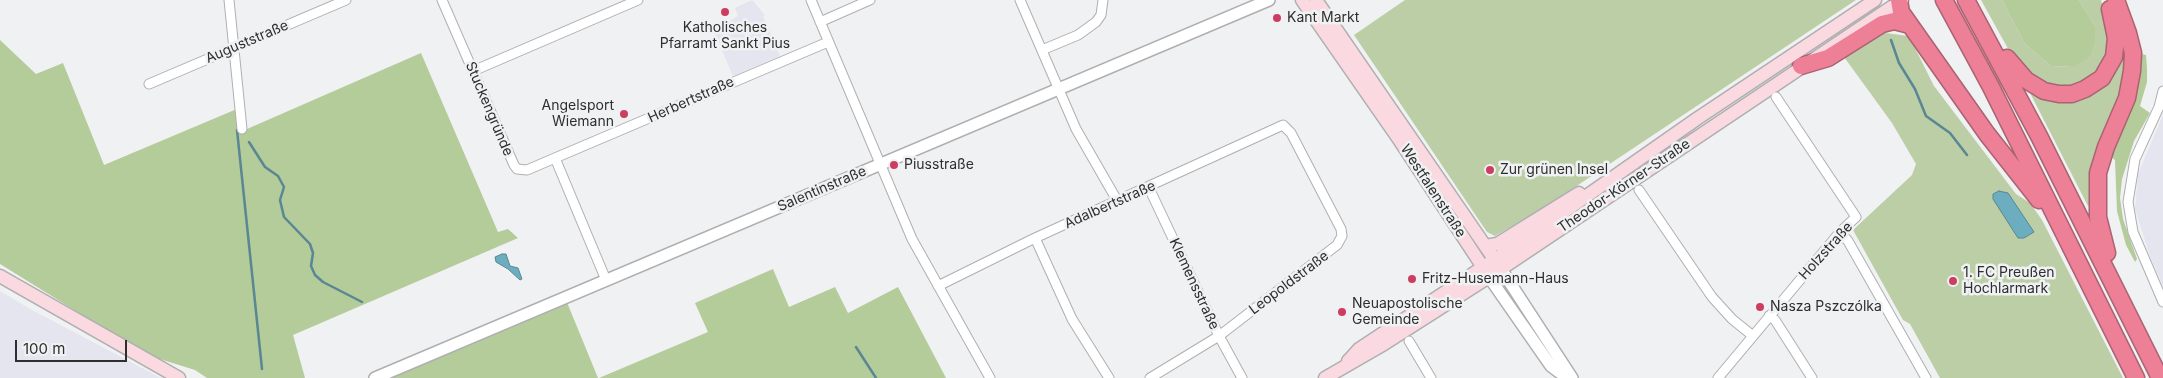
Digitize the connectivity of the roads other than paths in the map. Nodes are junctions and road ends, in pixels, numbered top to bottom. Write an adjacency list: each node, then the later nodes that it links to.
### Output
1 (228, 0): 21 (street)
2 (346, 0): 21 (street, Auguststraße)
3 (442, 0): 24 (street, Stuckengründe)
4 (638, 0): 24 (street)
5 (810, 0): 18 (street)
6 (870, 0): 18 (street)
7 (1020, 0): 22 (street)
8 (1103, 0): 22 (street)
9 (1269, 0): 26 (street, Salentinstraße)
10 (1302, 0): 41 (main road, Westfalenstraße)
11 (1316, 0): 39 (main road, Westfalenstraße)
12 (1875, 0): 33 (main road, Theodor-Körner-Straße)
13 (1944, 0): 43 (highway)
14 (2106, 0): 17 (highway)
15 (2116, 0): 46 (highway)
16 (1900, 1): 19 (highway); 23 (main road, Theodor-Körner-Straße)
17 (1970, 6): 46 (highway)
18 (820, 22): 20 (street)
19 (1910, 25): 23 (highway); 43 (highway)
20 (828, 42): 31 (street, Herbertstraße); 32 (street)
21 (233, 48): 25 (street, Auguststraße); 30 (street)
22 (1042, 50): 26 (street)
23 (1801, 66): 40 (main road, Theodor-Körner-Straße)
24 (473, 71): 31 (street, Stuckengründe)
25 (149, 84)
26 (1060, 89): 32 (street, Salentinstraße); 36 (street)
27 (2163, 91): 47 (street)
28 (1776, 97): 37 (street, Holzstraße)
29 (1284, 125): 34 (street, Adalbertstraße); 49 (street, Leopoldstraße)
30 (242, 129)
31 (555, 158): 44 (street)
32 (879, 165): 44 (street, Salentinstraße); 45 (street)
33 (1619, 173): 39 (main road, Theodor-Körner-Straße); 40 (main road, Theodor-Körner-Straße)
34 (1149, 188): 36 (street, Adalbertstraße); 49 (street, Klemensstraße)
35 (1639, 190): 50 (street)
36 (1118, 202): 38 (street, Adalbertstraße)
37 (1840, 232): 48 (street, Holzstraße); 64 (street)
38 (1035, 238): 45 (street, Adalbertstraße); 55 (street)
39 (1486, 246): 40 (main road, Westfalenstraße)
40 (1498, 265): 41 (main road, Theodor-Körner-Straße); 61 (street, Westfalenstraße)
41 (1486, 273): 58 (main road, Theodor-Körner-Straße); 60 (street, Westfalenstraße)
42 (0, 276): 52 (main road)
43 (2085, 278): 65 (highway)
44 (606, 280): 53 (street, Salentinstraße)
45 (938, 286): 54 (street)
46 (2122, 298): 66 (highway)
47 (2163, 302)
48 (1769, 316): 50 (street, Holzstraße); 63 (street)
49 (1218, 336): 56 (street, Leopoldstraße); 57 (street, Klemensstraße)
50 (1753, 336): 62 (street, Holzstraße)
51 (1409, 340): 59 (street)
52 (180, 378)
53 (375, 378)
54 (990, 378)
55 (1109, 378)
56 (1150, 378)
57 (1242, 378)
58 (1325, 378)
59 (1431, 378)
60 (1567, 378)
61 (1572, 378)
62 (1718, 378)
63 (1812, 378)
64 (1926, 378)
65 (2136, 378)
66 (2160, 378)

